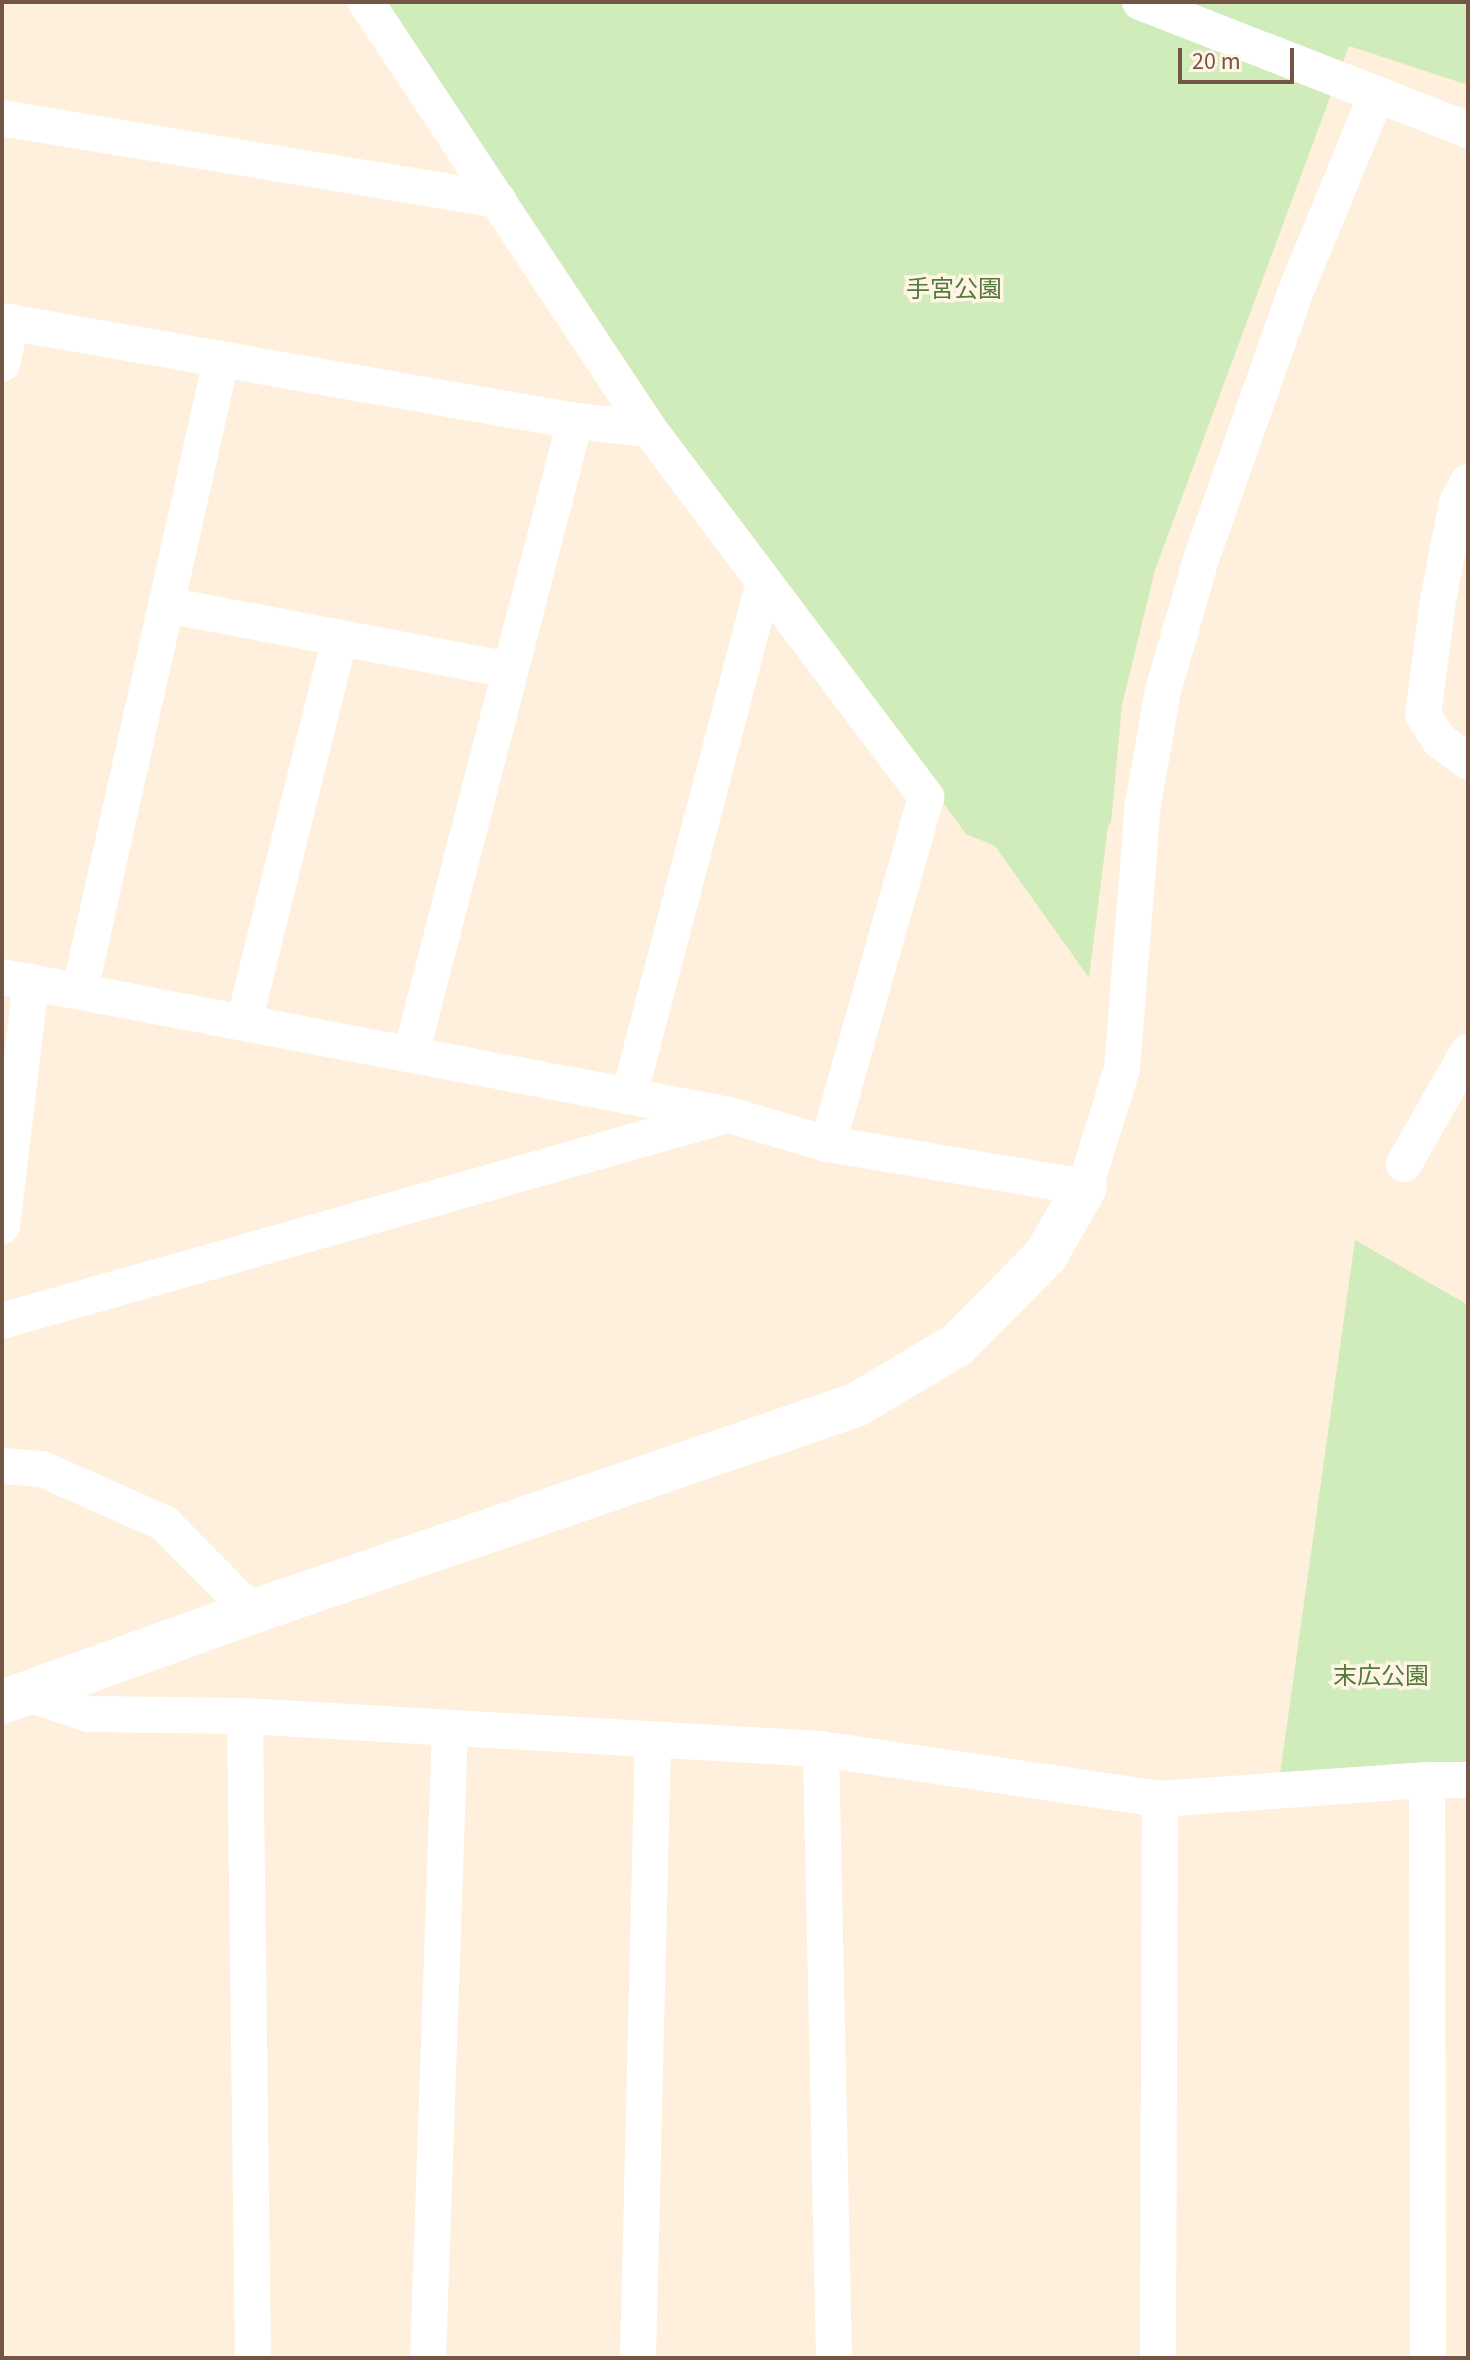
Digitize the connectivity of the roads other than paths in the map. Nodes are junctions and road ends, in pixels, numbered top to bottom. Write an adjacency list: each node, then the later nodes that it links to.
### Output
1 (366, 2): 6 (street)
2 (1140, 2): 3 (street)
3 (1377, 94): 5 (street); 27 (street)
4 (2, 118): 6 (street)
5 (1468, 130)
6 (498, 200): 11 (street)
7 (7, 321): 8 (street); 9 (street)
8 (221, 360): 10 (street); 14 (street)
9 (2, 364)
10 (575, 421): 11 (street); 16 (street)
11 (649, 429): 13 (street)
12 (1468, 482): 17 (street)
13 (763, 586): 23 (street); 25 (street)
14 (166, 605): 15 (street); 19 (street)
15 (340, 638): 16 (street); 20 (street)
16 (510, 670): 22 (street)
17 (1468, 761)
18 (17, 979): 19 (street); 28 (street)
19 (80, 990): 20 (street)
20 (244, 1022): 22 (street)
21 (1468, 1052): 26 (street)
22 (411, 1054): 23 (street)
23 (629, 1096): 24 (street)
24 (729, 1115): 25 (street); 29 (street)
25 (828, 1144): 27 (street)
26 (1404, 1164)
27 (1085, 1187): 31 (street)
28 (2, 1226)
29 (2, 1321)
30 (2, 1466): 31 (street)
31 (252, 1612): 32 (street)
32 (15, 1698): 33 (street)
33 (245, 1716): 34 (street); 40 (street)
34 (450, 1728): 35 (street); 41 (street)
35 (653, 1740): 36 (street); 42 (street)
36 (821, 1749): 39 (street); 43 (street)
37 (1427, 1780): 38 (street); 39 (street); 45 (street)
38 (1468, 1780)
39 (1160, 1799): 44 (street)
40 (253, 2358)
41 (428, 2358)
42 (638, 2358)
43 (834, 2358)
44 (1158, 2358)
45 (1428, 2358)

